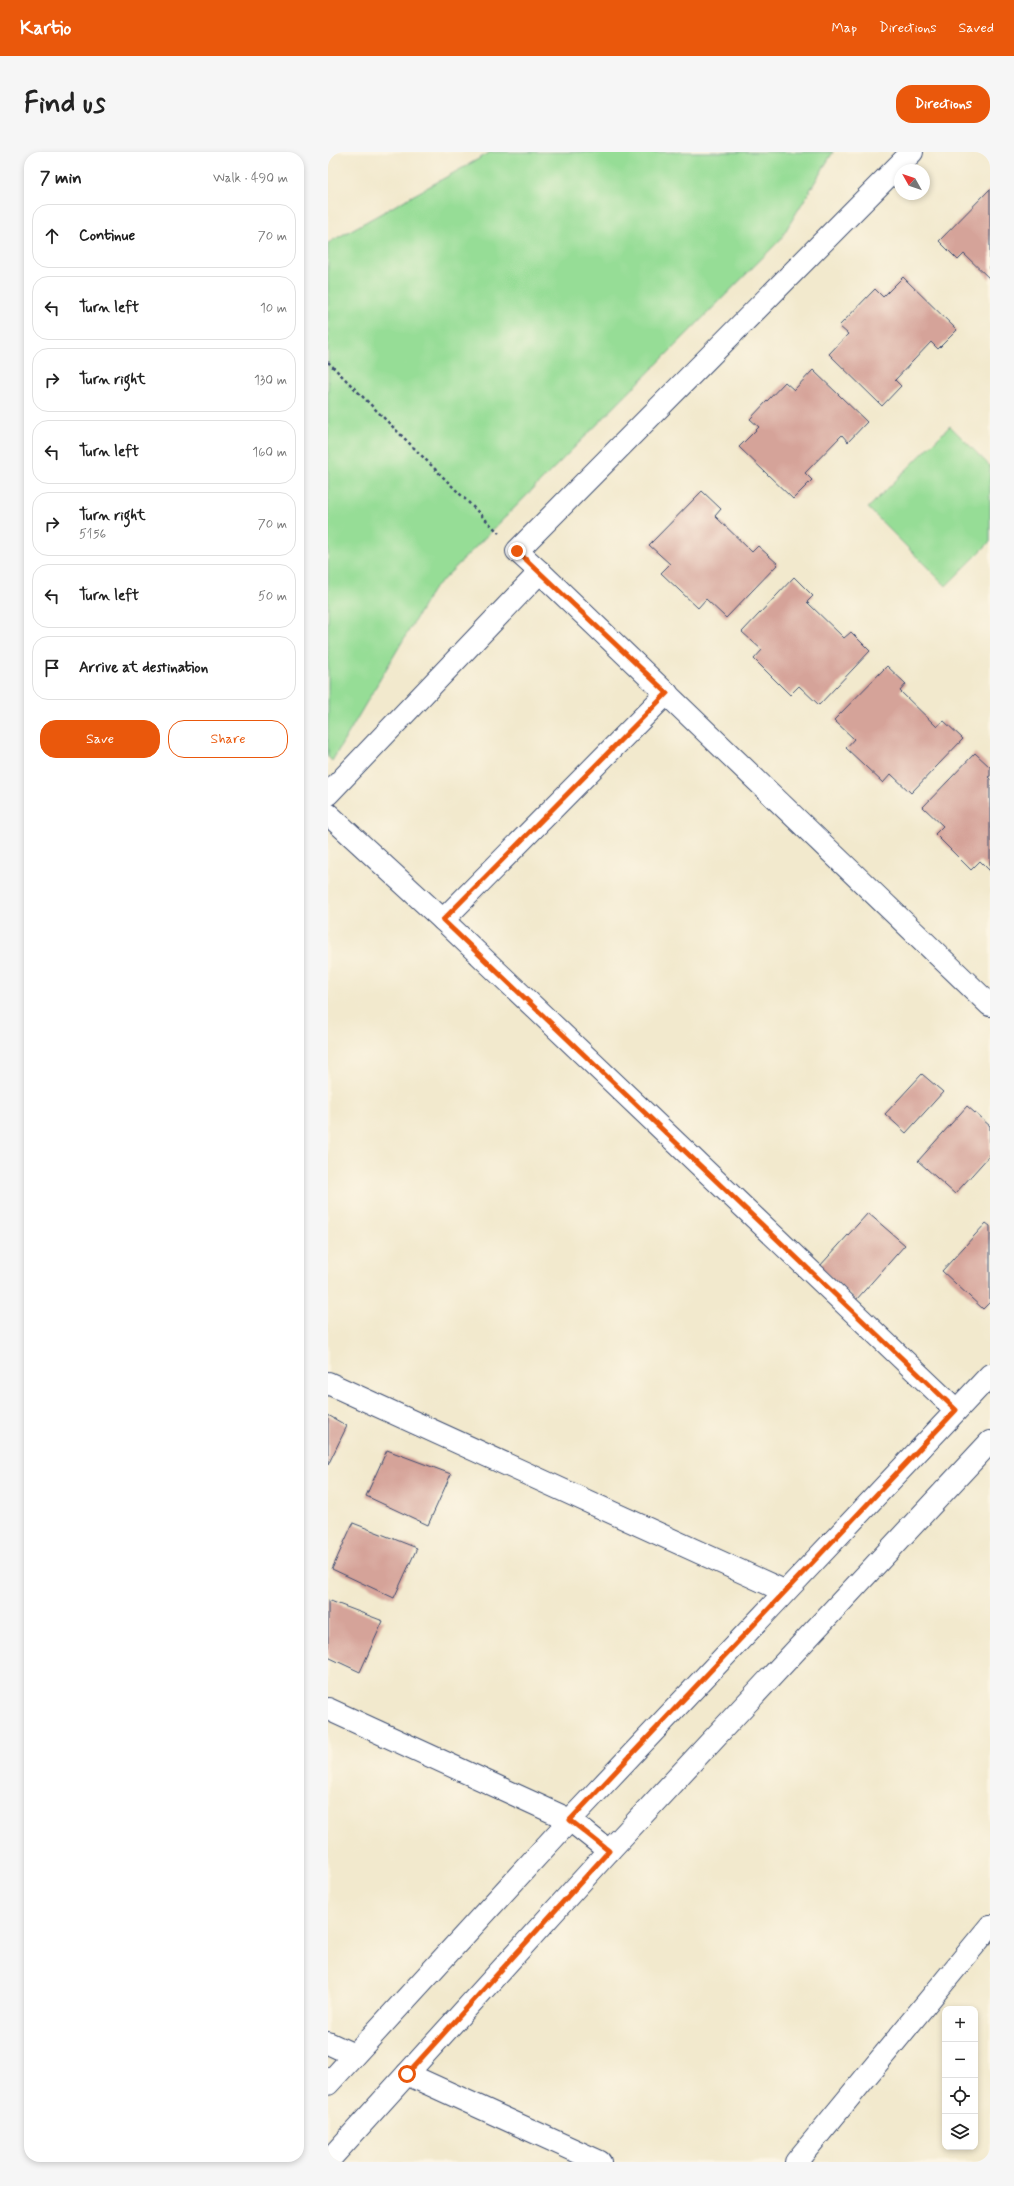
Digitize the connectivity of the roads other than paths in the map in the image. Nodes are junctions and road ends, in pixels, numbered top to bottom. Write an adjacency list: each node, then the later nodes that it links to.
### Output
1 (912, 152): 2 (street)
2 (540, 572): 3 (street); 4 (street)
3 (667, 693): 6 (street); 7 (street)
4 (328, 794)
5 (328, 814): 6 (street)
6 (443, 920): 10 (street)
7 (990, 1005)
8 (990, 1374): 10 (street)
9 (328, 1383): 12 (street)
10 (956, 1410): 12 (street)
11 (990, 1442): 15 (street)
12 (784, 1591): 14 (street)
13 (328, 1710): 14 (street)
14 (570, 1820): 15 (street); 18 (street)
15 (609, 1851): 19 (street)
16 (990, 1926): 23 (street)
17 (328, 2043): 18 (street)
18 (354, 2055): 20 (street)
19 (407, 2074): 21 (street); 22 (street)
20 (328, 2084)
21 (328, 2161)
22 (600, 2162)
23 (796, 2162)

